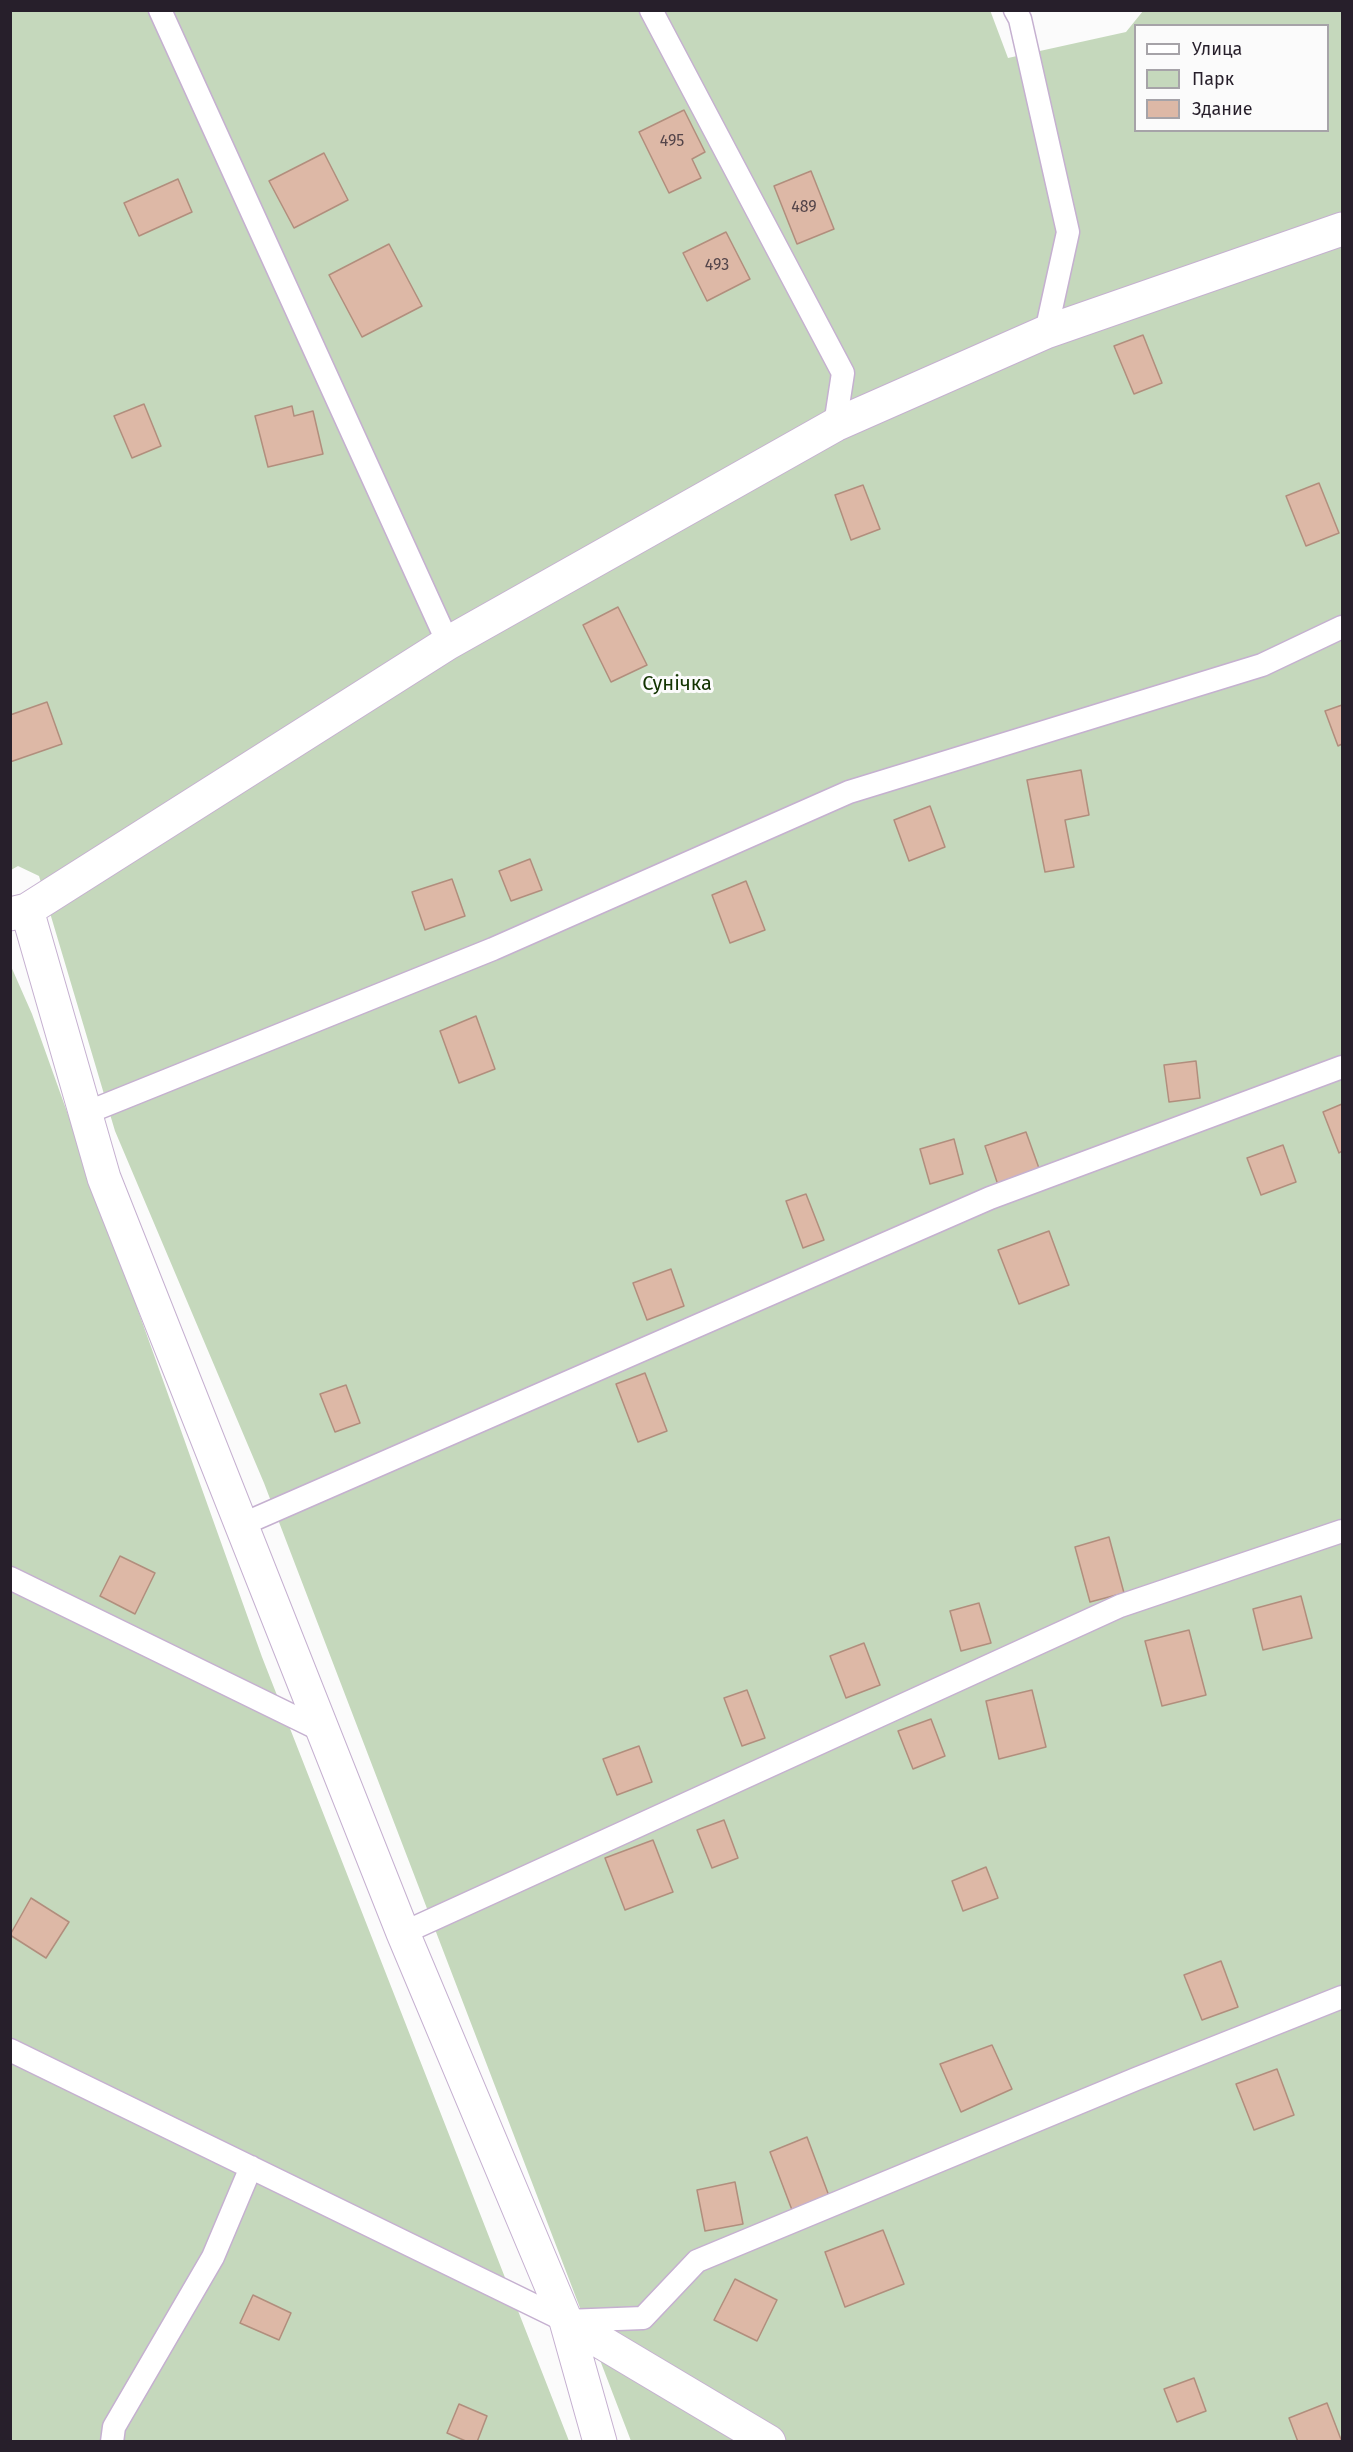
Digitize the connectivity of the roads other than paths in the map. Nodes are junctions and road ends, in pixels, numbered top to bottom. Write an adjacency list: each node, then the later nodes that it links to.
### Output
1 (160, 10): 8 (lane)
2 (651, 10): 6 (lane)
3 (1015, 10): 5 (lane)
4 (1342, 229): 5 (street)
5 (1046, 332): 6 (street)
6 (835, 424): 8 (street)
7 (1342, 627): 11 (lane)
8 (448, 643): 9 (street)
9 (16, 906): 11 (street)
10 (1342, 1067): 12 (lane)
11 (86, 1113): 12 (street)
12 (241, 1526): 15 (street)
13 (1342, 1531): 16 (lane)
14 (10, 1578): 15 (lane)
15 (321, 1730): 16 (street)
16 (403, 1933): 20 (street)
17 (1342, 1997): 20 (lane)
18 (10, 2050): 19 (lane)
19 (251, 2167): 20 (lane); 21 (lane)
20 (566, 2321): 22 (street); 23 (street)
21 (112, 2442)
22 (600, 2442)
23 (769, 2442)

